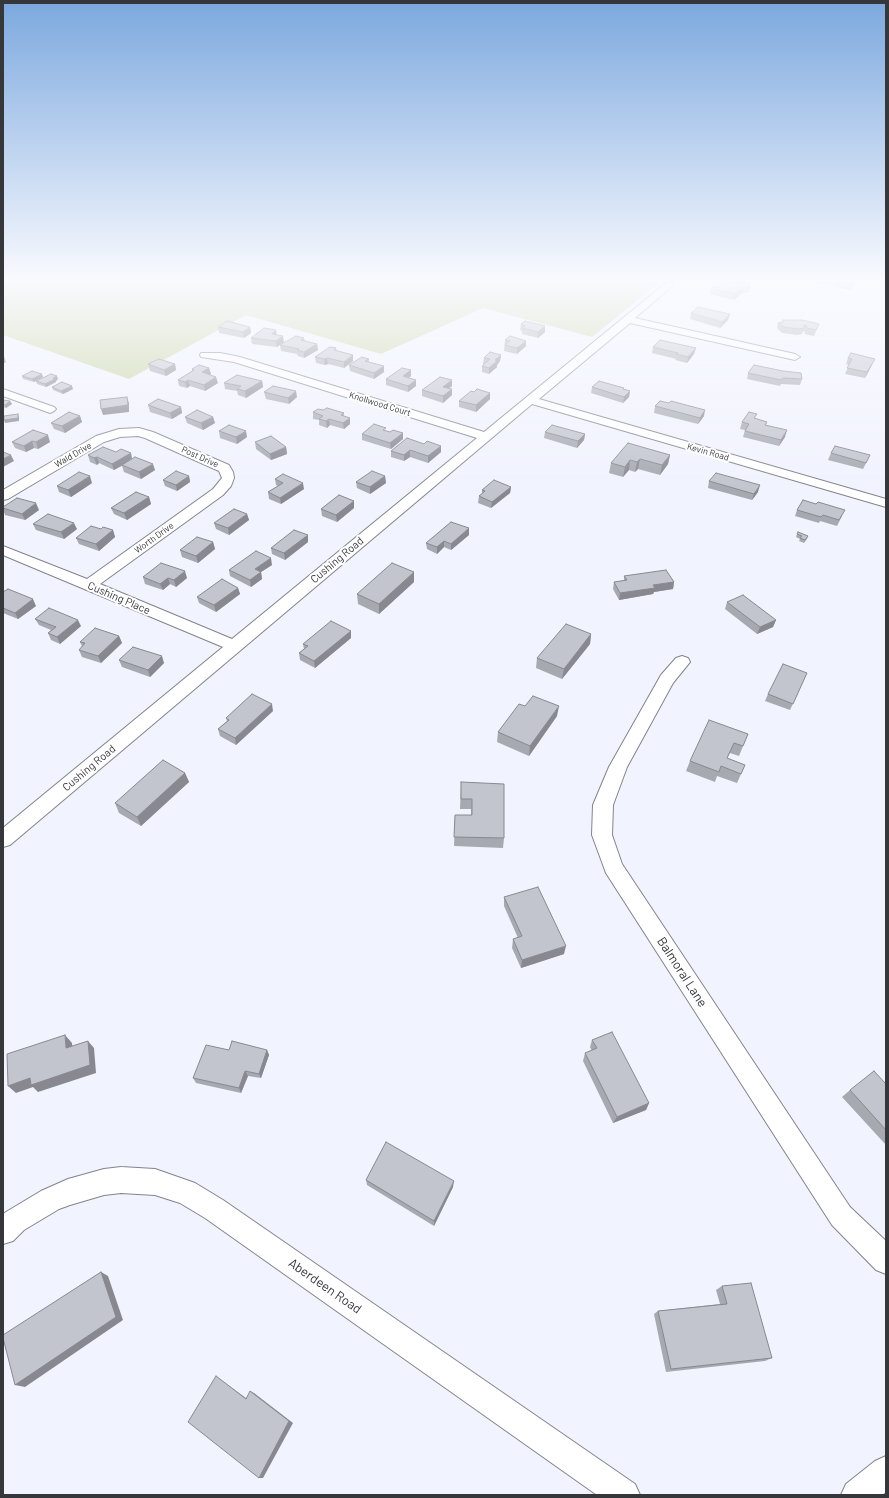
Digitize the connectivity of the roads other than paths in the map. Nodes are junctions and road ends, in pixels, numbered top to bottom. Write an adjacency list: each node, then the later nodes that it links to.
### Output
1 (588, 352): 6 (street, Cushing Road)
2 (772, 352): 4 (street)
3 (205, 355): 9 (street, Knollwood Court)
4 (795, 357)
5 (3, 392): 7 (street)
6 (530, 400): 9 (street, Cushing Road); 12 (street, Kevin Road)
7 (50, 409)
8 (149, 435): 10 (street, Post Drive); 11 (street, Wald Drive)
9 (486, 437): 15 (street, Cushing Road)
10 (218, 492): 14 (street, Worth Drive)
11 (3, 496)
12 (886, 503)
13 (3, 550): 14 (street, Cushing Place)
14 (89, 585): 15 (street, Cushing Place)
15 (235, 646): 17 (street, Cushing Road)
16 (682, 662): 19 (street, Balmoral Lane)
17 (3, 839)
18 (3, 1231): 21 (street, Aberdeen Road)
19 (886, 1260)
20 (886, 1472): 22 (street)
21 (624, 1495)
22 (857, 1495)

